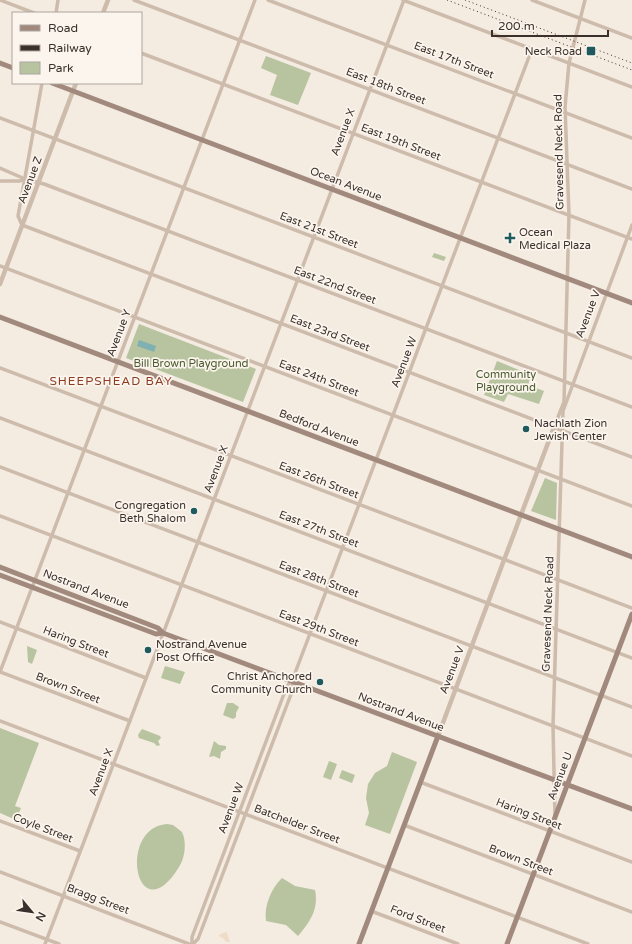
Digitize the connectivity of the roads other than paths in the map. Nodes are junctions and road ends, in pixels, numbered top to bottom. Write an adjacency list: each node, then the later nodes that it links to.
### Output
1 (0, 0): 10 (street)
2 (58, 0): 11 (street)
3 (108, 0): 12 (street)
4 (134, 0): 15 (street, East 18th Street)
5 (255, 0): 15 (street, Avenue Y)
6 (268, 0): 16 (street, East 17th Street)
7 (403, 0): 16 (street, Avenue X); 17 (street)
8 (532, 0): 13 (street)
9 (585, 0): 13 (street, Gravesend Neck Road)
10 (31, 12)
11 (56, 12)
12 (103, 12)
13 (581, 18): 14 (street); 20 (street, Gravesend Neck Road)
14 (632, 38)
15 (240, 40): 25 (street, Avenue Y); 27 (street, East 18th Street)
16 (386, 45): 27 (street, Avenue X); 29 (street, East 17th Street)
17 (532, 49): 20 (street); 29 (street, Avenue W)
18 (142, 53): 25 (street, East 19th Street)
19 (0, 63): 21 (main road)
20 (569, 63): 26 (street); 30 (street, Gravesend Neck Road)
21 (12, 68)
22 (42, 84): 32 (street)
23 (55, 84): 28 (main road, Ocean Avenue)
24 (76, 84): 28 (street, Avenue Z)
25 (223, 84): 33 (street, East 19th Street); 37 (street, Avenue Y)
26 (632, 87)
27 (370, 89): 33 (street, Avenue X); 34 (street, East 18th Street)
28 (73, 91): 36 (street, Avenue Z); 37 (main road, Ocean Avenue)
29 (515, 94): 30 (street, East 17th Street); 34 (street, Avenue W)
30 (565, 113): 35 (street, East 17th Street); 38 (street, Gravesend Neck Road)
31 (0, 118): 32 (street, East 21st Street)
32 (34, 131): 36 (street, East 21st Street); 40 (street)
33 (353, 134): 43 (street, East 19th Street); 45 (street, Avenue X)
34 (498, 138): 38 (street, East 18th Street); 43 (street, Avenue W)
35 (632, 138)
36 (55, 139): 42 (street, Avenue Z); 44 (street, East 21st Street)
37 (202, 140): 44 (street, Avenue Y); 45 (main road, Ocean Avenue)
38 (566, 164): 46 (street, East 18th Street); 47 (street, Gravesend Neck Road)
39 (0, 168): 40 (street)
40 (25, 179): 41 (street); 42 (street, East 22nd Street); 48 (street)
41 (0, 181)
42 (38, 182): 48 (street, Avenue Z); 50 (street, East 22nd Street)
43 (482, 182): 47 (street, East 19th Street); 52 (street, Avenue W)
44 (184, 188): 50 (street, Avenue Y); 51 (street, East 21st Street)
45 (331, 189): 51 (street, Avenue X); 52 (main road, Ocean Avenue)
46 (632, 189)
47 (569, 215): 53 (street, East 19th Street); 58 (street, Gravesend Neck Road)
48 (22, 225): 56 (street, Avenue Z); 57 (street, East 23rd Street)
49 (632, 225): 53 (street, Avenue V)
50 (168, 231): 57 (street, Avenue Y); 59 (street, East 22nd Street)
51 (313, 237): 59 (street, Avenue X); 61 (street, East 21st Street)
52 (461, 238): 58 (main road, Ocean Avenue); 61 (street, Avenue W)
53 (627, 238): 54 (street, East 19th Street); 62 (street, Avenue V)
54 (632, 240)
55 (0, 266): 56 (street, East 24th Street)
56 (6, 268): 60 (street, Avenue Z); 65 (street, East 24th Street)
57 (151, 274): 65 (street, Avenue Y); 66 (street, East 23rd Street)
58 (566, 278): 62 (main road, Ocean Avenue); 68 (street, Gravesend Neck Road)
59 (297, 280): 66 (street, Avenue X); 67 (street, East 22nd Street)
60 (0, 284)
61 (442, 286): 67 (street, Avenue W); 68 (street, East 21st Street)
62 (606, 294): 63 (main road, Ocean Avenue); 69 (street, Avenue V)
63 (632, 303)
64 (0, 317): 71 (main road, Bedford Avenue)
65 (135, 317): 71 (street, Avenue Y); 72 (street, East 24th Street)
66 (281, 323): 72 (street, Avenue X); 74 (street, East 23rd Street)
67 (426, 329): 74 (street, Avenue W); 75 (street, East 22nd Street)
68 (565, 333): 69 (street, East 21st Street); 75 (street, Gravesend Neck Road)
69 (588, 341): 70 (street, East 21st Street); 76 (street, Avenue V)
70 (632, 358)
71 (118, 362): 78 (street, Avenue Y); 80 (main road, Bedford Avenue)
72 (264, 366): 80 (street, Avenue X); 82 (street, East 24th Street)
73 (0, 368): 78 (street, East 26th Street)
74 (409, 372): 82 (street, Avenue W); 84 (street, East 23rd Street)
75 (564, 381): 76 (street, East 22nd Street); 77 (street, Gravesend Neck Road)
76 (572, 385): 79 (street, East 22nd Street); 81 (street, Avenue V)
77 (564, 402): 84 (street, Avenue V)
78 (101, 407): 86 (street, Avenue Y); 87 (street, East 26th Street)
79 (632, 407)
80 (247, 411): 87 (street, Avenue X); 89 (main road, Bedford Avenue)
81 (564, 411): 85 (street, Gravesend Neck Road)
82 (393, 415): 89 (street, Avenue W); 91 (street, East 24th Street)
83 (0, 418): 86 (street, East 27th Street)
84 (554, 427): 85 (street, East 23rd Street); 91 (street, Avenue V)
85 (562, 431): 88 (street, East 23rd Street); 92 (street, Gravesend Neck Road)
86 (84, 450): 93 (street, Avenue Y); 94 (street, East 27th Street)
87 (231, 455): 94 (street, Avenue X); 95 (street, East 26th Street)
88 (632, 457)
89 (376, 460): 95 (street, Avenue W); 97 (main road, Bedford Avenue)
90 (0, 467): 93 (street, East 28th Street)
91 (538, 470): 92 (street, East 24th Street); 97 (street, Avenue V)
92 (561, 480): 96 (street, East 24th Street); 99 (street, Gravesend Neck Road)
93 (68, 492): 100 (street, Avenue Y); 101 (street, East 28th Street)
94 (214, 499): 101 (street, Avenue X); 102 (street, East 27th Street)
95 (359, 505): 102 (street, Avenue W); 104 (street, East 26th Street)
96 (632, 506)
97 (522, 515): 99 (main road, Bedford Avenue); 104 (street, Avenue V)
98 (0, 516): 100 (street, East 29th Street)
99 (560, 530): 103 (main road, Bedford Avenue); 108 (street, Gravesend Neck Road)
100 (52, 536): 107 (street, Avenue Y); 109 (street, East 29th Street)
101 (198, 542): 109 (street, Avenue X); 111 (street, East 28th Street)
102 (343, 548): 111 (street, Avenue W); 112 (street, East 27th Street)
103 (632, 557)
104 (505, 560): 108 (street, East 26th Street); 112 (street, Avenue V)
105 (0, 567): 107 (main road, Nostrand Avenue)
106 (0, 575): 110 (main road, Nostrand Avenue)
107 (35, 580): 110 (street, Avenue Y); 118 (main road, Nostrand Avenue)
108 (558, 580): 113 (street, East 26th Street); 117 (street, Gravesend Neck Road)
109 (181, 585): 118 (street, Avenue X); 119 (street, East 29th Street)
110 (32, 587): 116 (street, Avenue Y); 118 (main road, Nostrand Avenue)
111 (326, 591): 119 (street, Avenue W); 120 (street, East 28th Street)
112 (488, 603): 117 (street, East 27th Street); 120 (street, Avenue V)
113 (632, 608)
114 (632, 614): 121 (main road, Avenue U)
115 (0, 622): 116 (street, Haring Street)
116 (17, 629): 123 (street, Avenue Y); 125 (street, Haring Street)
117 (556, 629): 121 (street, East 27th Street); 124 (street, Gravesend Neck Road)
118 (163, 633): 125 (street, Avenue X); 126 (main road, Nostrand Avenue)
119 (310, 634): 126 (street, Avenue W); 127 (street, East 29th Street)
120 (472, 646): 124 (street, East 28th Street); 127 (street, Avenue V)
121 (617, 652): 122 (street, East 27th Street); 128 (main road, Avenue U)
122 (632, 658)
123 (0, 672): 131 (street, Brown Street)
124 (554, 677): 128 (street, East 28th Street); 132 (street, Gravesend Neck Road)
125 (146, 678): 131 (street, Avenue X)
126 (292, 681): 133 (main road, Nostrand Avenue); 141 (street, Avenue W); 142 (street, Avenue W)
127 (456, 689): 132 (street, East 29th Street); 133 (street, Avenue V)
128 (601, 695): 129 (street, East 28th Street); 134 (main road, Avenue U)
129 (632, 707)
130 (0, 721): 136 (street, Batchelder Street)
131 (130, 721): 136 (street, Avenue X)
132 (553, 726): 134 (street, East 29th Street); 137 (street, Gravesend Neck Road)
133 (438, 736): 137 (main road, Nostrand Avenue); 138 (main road, Avenue V)
134 (585, 738): 135 (street, East 29th Street); 139 (main road, Avenue U)
135 (632, 756)
136 (113, 764): 141 (street, Batchelder Street); 147 (street, Avenue X)
137 (553, 780): 139 (main road, Nostrand Avenue); 143 (street, Gravesend Neck Road)
138 (420, 782): 145 (main road, Avenue V); 146 (street, Haring Street)
139 (568, 785): 140 (main road, Nostrand Avenue); 143 (main road, Avenue U)
140 (632, 809)
141 (240, 812): 142 (street, Batchelder Street); 160 (street, Avenue W)
142 (245, 814): 149 (street, Batchelder Street); 160 (street, Avenue W)
143 (555, 818): 146 (main road, Avenue U)
144 (0, 821): 147 (street, Coyle Street)
145 (404, 825): 149 (main road, Avenue V); 151 (street, Brown Street)
146 (550, 831): 148 (street, Haring Street); 151 (main road, Avenue U)
147 (80, 851): 152 (street, Avenue X)
148 (632, 862)
149 (388, 868): 153 (main road, Avenue V); 155 (street, Batchelder Street)
150 (0, 872): 152 (street, Bragg Street)
151 (534, 874): 154 (street, Brown Street); 155 (main road, Avenue U)
152 (63, 896): 157 (street, Avenue X); 160 (street, Bragg Street)
153 (371, 911): 161 (main road, Avenue V); 162 (street, Ford Street)
154 (632, 912)
155 (517, 917): 163 (main road, Avenue U); 164 (street, Batchelder Street)
156 (0, 922): 157 (street)
157 (46, 939): 158 (street, Avenue X); 159 (street)
158 (45, 944)
159 (58, 944)
160 (191, 944)
161 (359, 944)
162 (458, 944)
163 (507, 944)
164 (588, 944)

